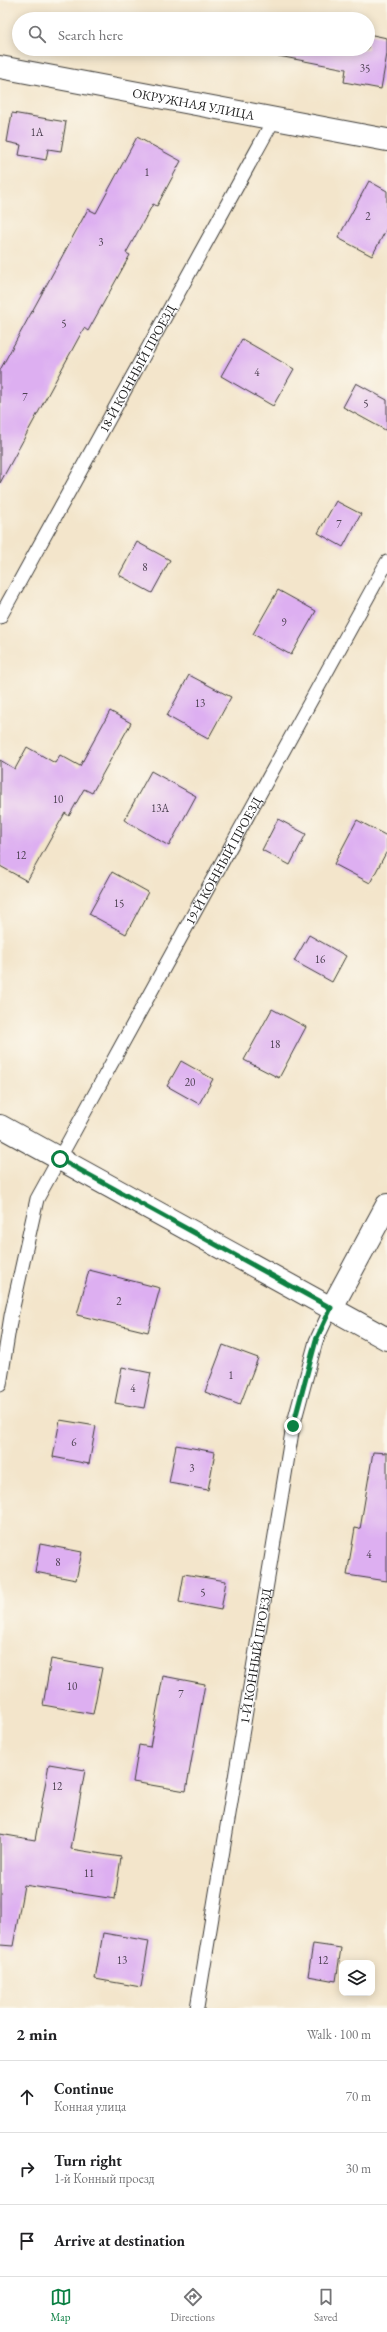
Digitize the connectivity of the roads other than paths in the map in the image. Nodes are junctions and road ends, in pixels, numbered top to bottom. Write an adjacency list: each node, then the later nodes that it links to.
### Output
1 (0, 67): 2 (street, ОКРУЖНАЯ УЛИЦА)
2 (274, 119): 3 (street, ОКРУЖНАЯ УЛИЦА); 5 (lane, 18-Й КОННЫЙ ПРОЕЗД)
3 (387, 140)
4 (387, 562): 7 (lane, 19-Й КОННЫЙ ПРОЕЗД)
5 (0, 617)
6 (0, 1126): 7 (street)
7 (60, 1159): 9 (street); 11 (lane, 19-Й КОННЫЙ ПРОЕЗД)
8 (387, 1205): 9 (street)
9 (331, 1308): 10 (street); 12 (lane, 1-Й КОННЫЙ ПРОЕЗД)
10 (387, 1340)
11 (0, 1385)
12 (197, 2008)

